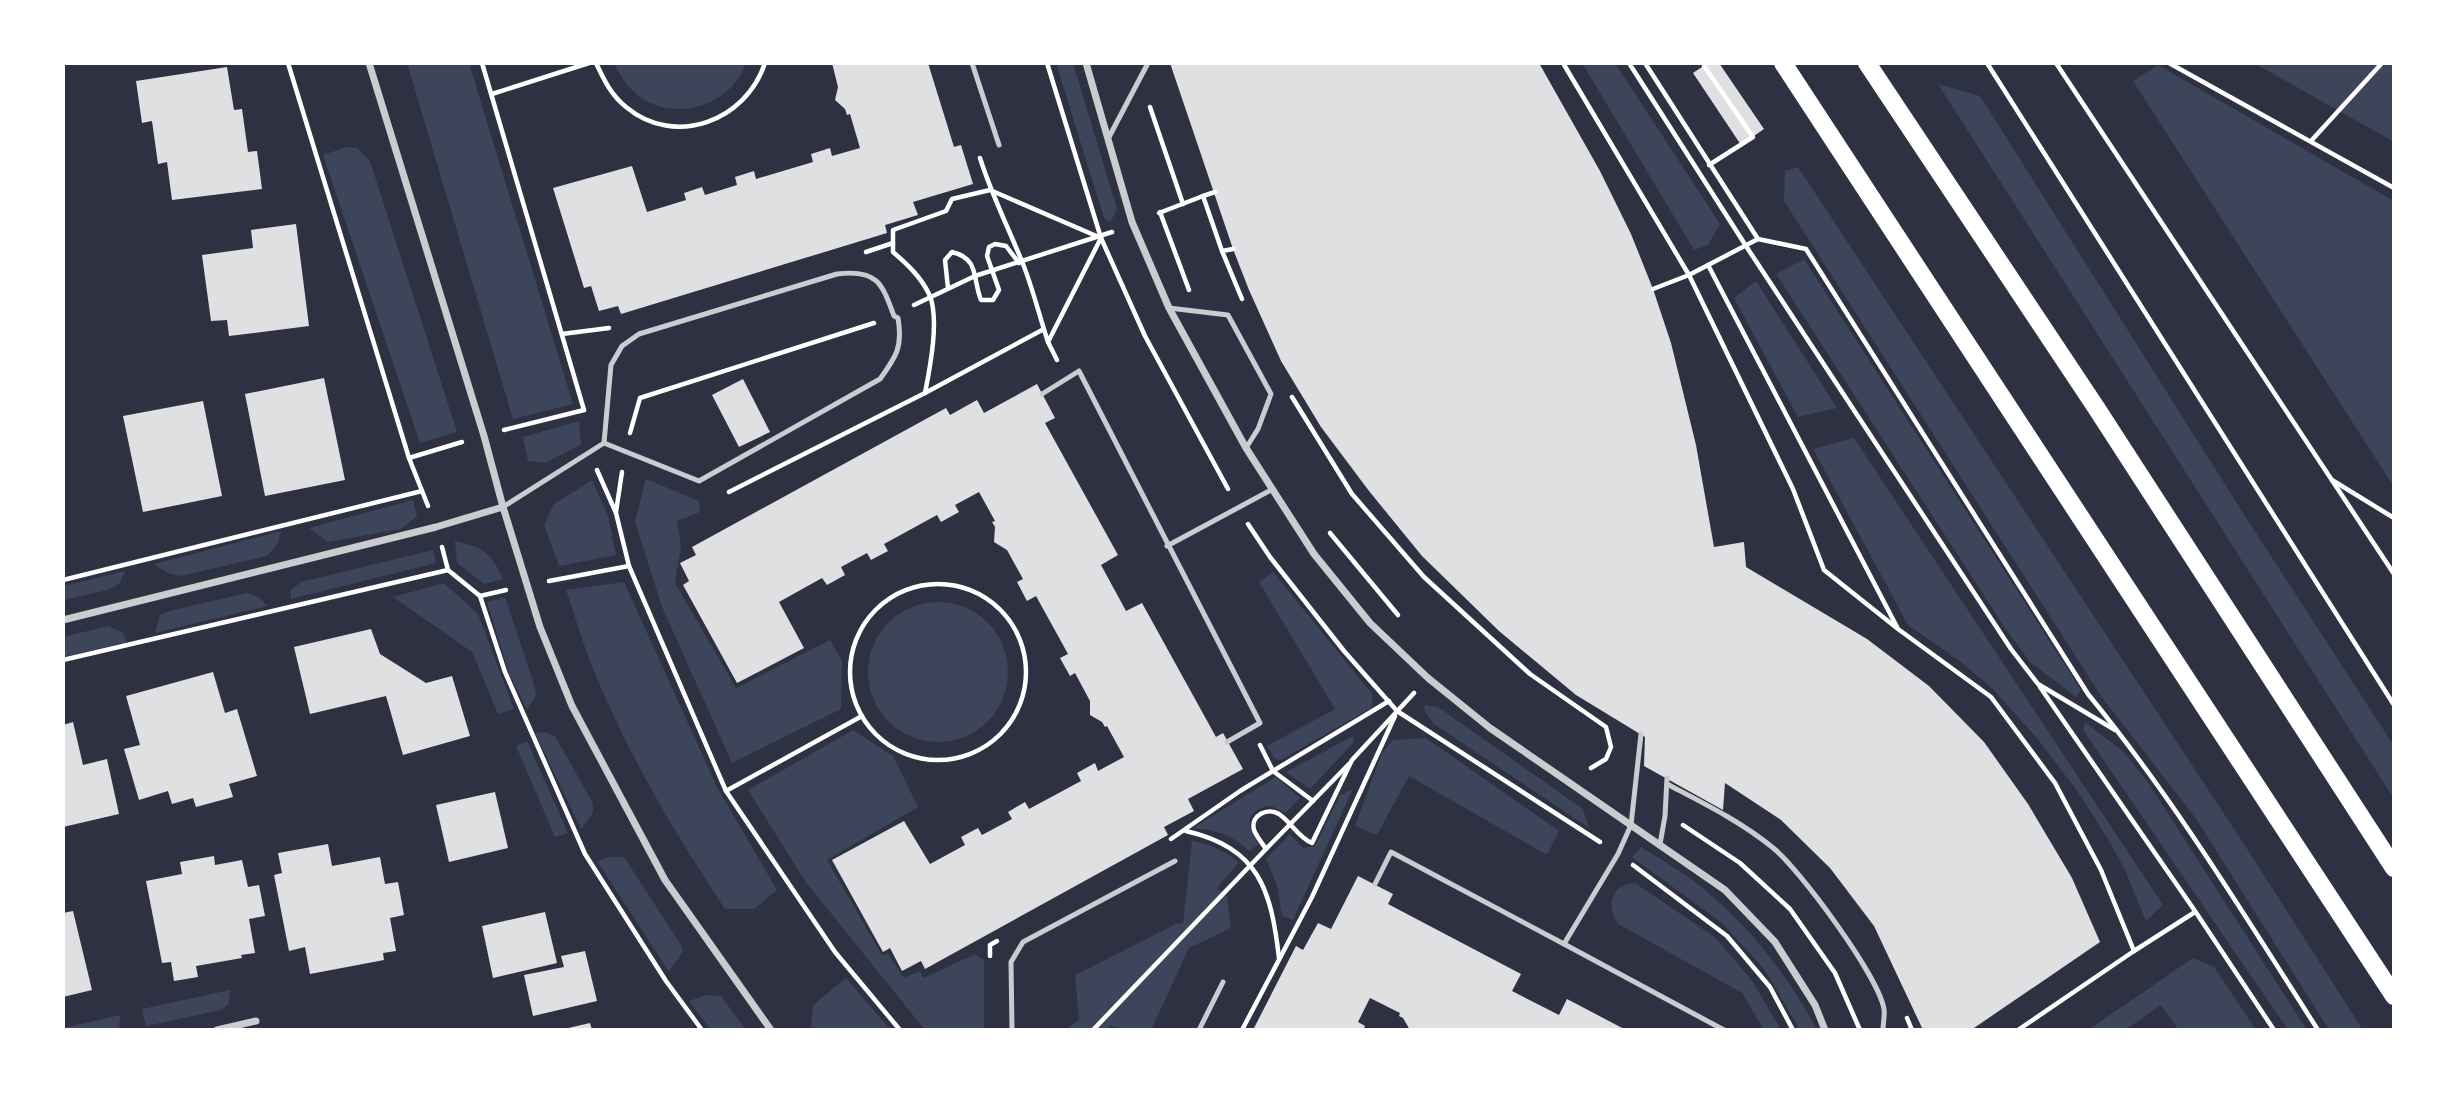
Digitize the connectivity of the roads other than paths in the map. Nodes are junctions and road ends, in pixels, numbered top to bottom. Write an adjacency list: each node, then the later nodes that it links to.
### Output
1 (369, 63): 14 (street)
2 (972, 63): 8 (lane)
3 (1086, 63): 7 (street)
4 (1148, 63): 7 (lane)
5 (1783, 63): 26 (main road)
6 (1867, 63): 22 (main road)
7 (1108, 139): 9 (street)
8 (999, 145)
9 (1169, 308): 12 (street); 12 (lane)
10 (1042, 394): 15 (lane)
11 (604, 443): 11 (lane); 14 (lane)
12 (1246, 449): 13 (street)
13 (1271, 490): 15 (lane); 19 (street)
14 (503, 507): 16 (street); 29 (street)
15 (1167, 546): 18 (lane)
16 (63, 620)
17 (1641, 734): 19 (lane)
18 (1227, 742)
19 (1630, 825): 20 (street); 24 (lane)
20 (1660, 844): 33 (street); 34 (lane)
21 (1175, 861): 30 (lane)
22 (2394, 868)
23 (1375, 884): 24 (lane)
24 (1564, 944): 32 (lane)
25 (1223, 982): 31 (lane)
26 (2394, 996)
27 (256, 1021): 28 (street)
28 (217, 1030)
29 (771, 1030)
30 (1012, 1030)
31 (1199, 1030)
32 (1724, 1030)
33 (1825, 1030)
34 (1883, 1030)

